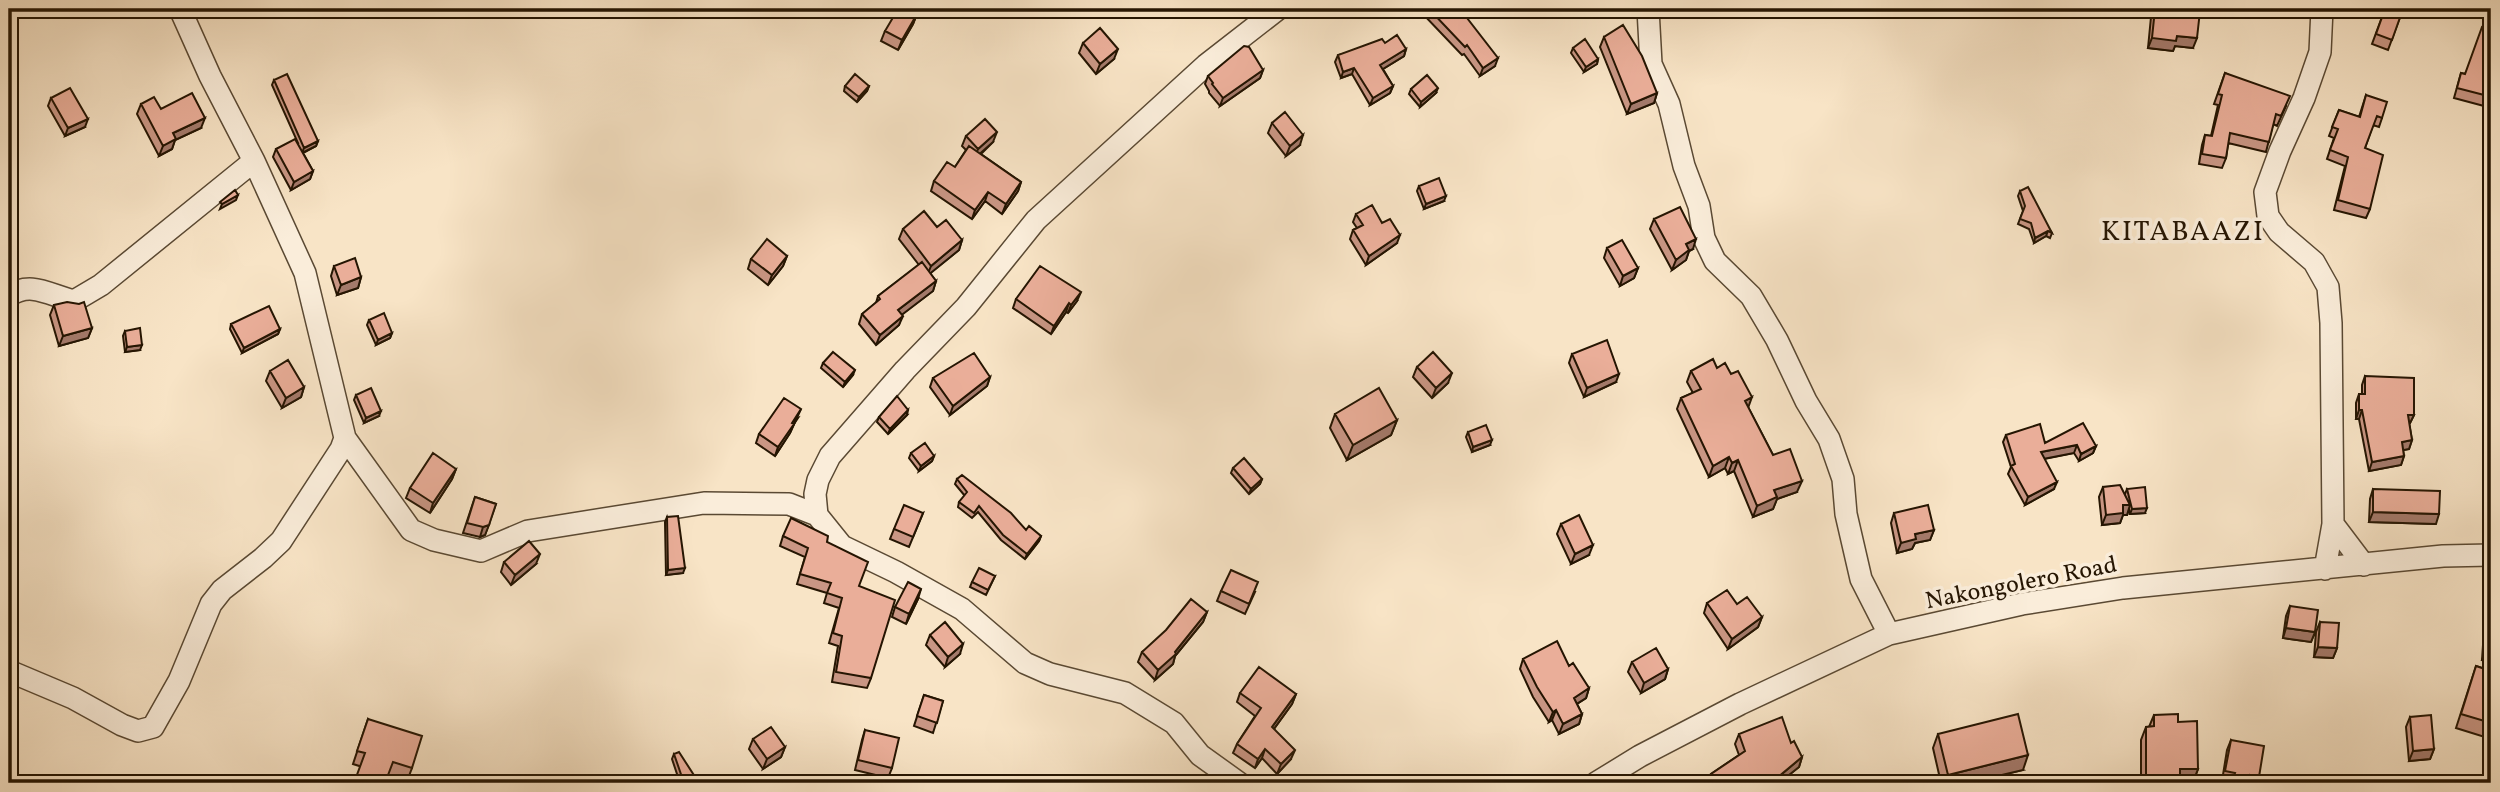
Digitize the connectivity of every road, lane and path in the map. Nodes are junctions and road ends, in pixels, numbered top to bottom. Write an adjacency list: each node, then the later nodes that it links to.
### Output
1 (180, 9): 5 (street)
2 (1278, 9): 8 (street)
3 (1648, 9): 13 (street)
4 (2322, 9): 9 (street)
5 (254, 161): 6 (street); 7 (street)
6 (9, 296)
7 (345, 438): 8 (street); 14 (street)
8 (817, 515): 15 (street)
9 (2333, 524): 11 (street); 12 (street)
10 (2491, 555): 11 (street, Nakongolero Road)
11 (2364, 565): 12 (street, Nakongolero Road)
12 (2325, 569): 13 (street, Nakongolero Road)
13 (1889, 634): 16 (street, Nakongolero Road)
14 (9, 671)
15 (1239, 783)
16 (1596, 783)

